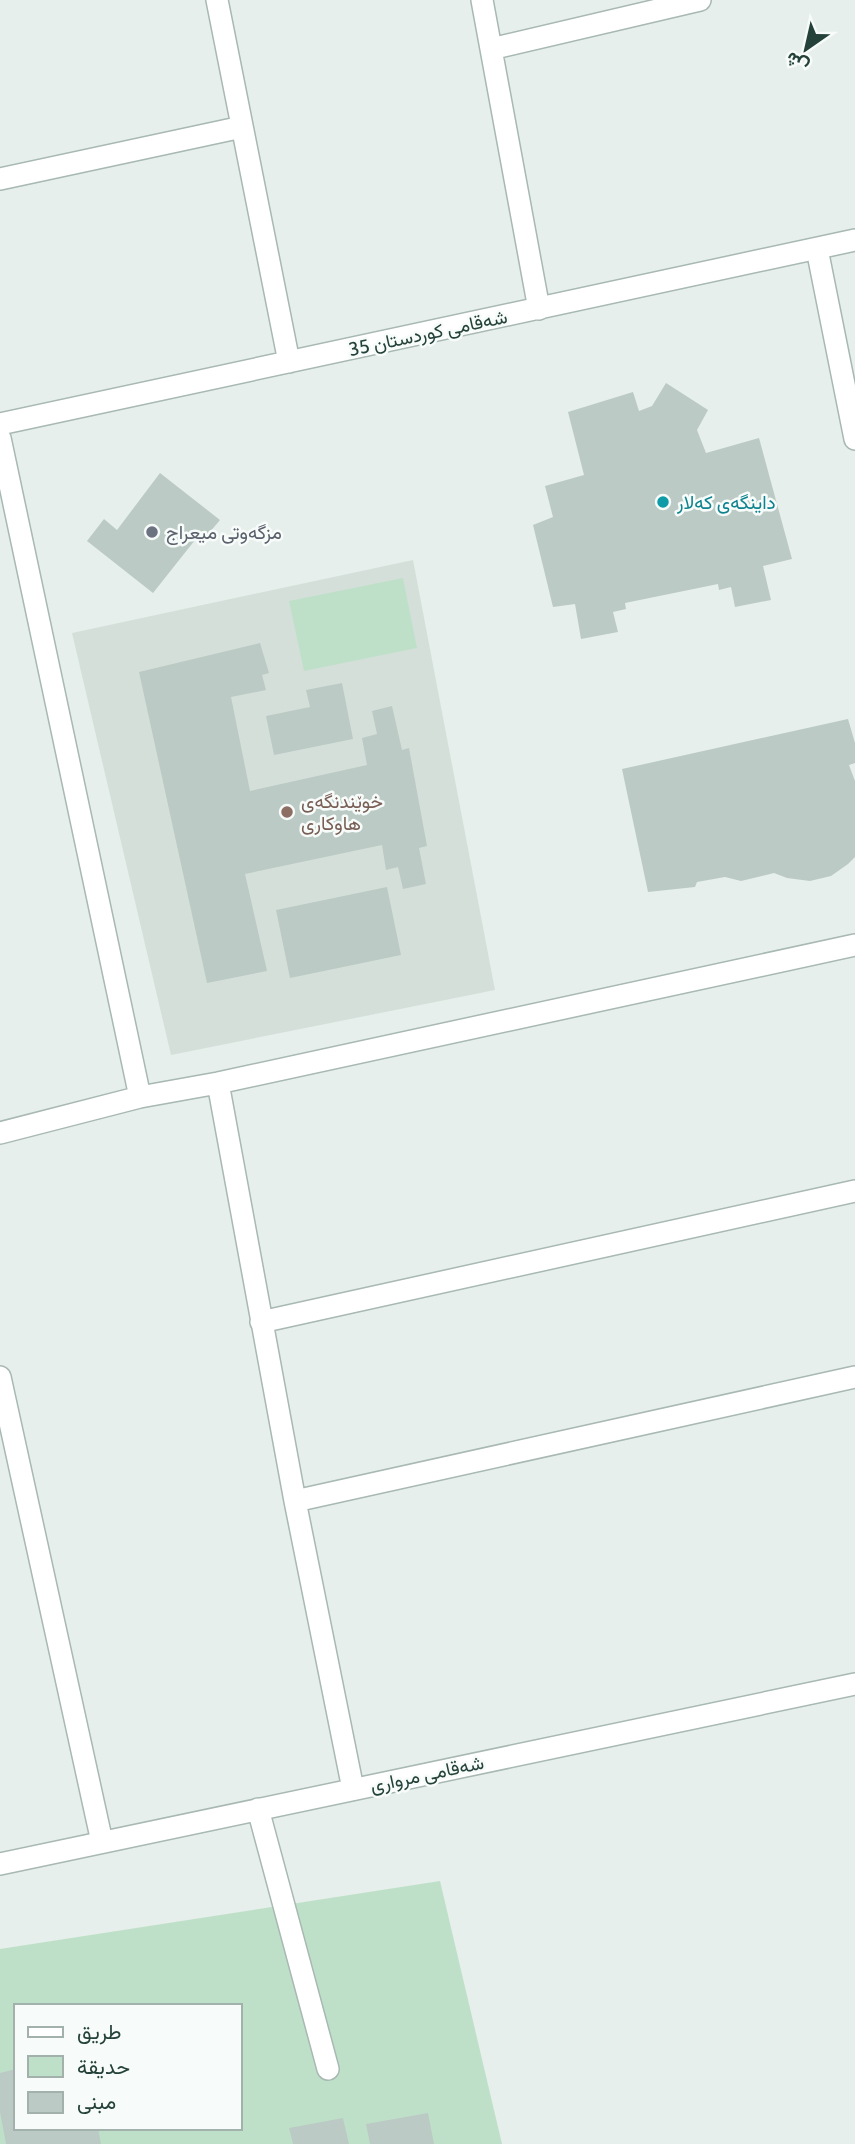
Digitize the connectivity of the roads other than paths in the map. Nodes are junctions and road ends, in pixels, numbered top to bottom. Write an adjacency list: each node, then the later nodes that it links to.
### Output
1 (217, 0): 5 (street)
2 (482, 0): 4 (street)
3 (700, 0): 4 (street)
4 (491, 49): 9 (street)
5 (242, 127): 6 (street); 10 (street)
6 (0, 178)
7 (855, 240): 8 (street, شەقامی کوردستان 35)
8 (817, 248): 9 (street, شەقامی کوردستان 35); 13 (street)
9 (539, 309): 10 (street, شەقامی کوردستان 35)
10 (289, 362): 11 (street, شەقامی کوردستان 35)
11 (0, 425)
12 (0, 438): 16 (street)
13 (855, 439)
14 (855, 945): 15 (street)
15 (218, 1083): 16 (street); 19 (street)
16 (140, 1097): 17 (street)
17 (0, 1133)
18 (855, 1191): 19 (street)
19 (261, 1322): 22 (street)
20 (0, 1377): 26 (street)
21 (855, 1377): 22 (street)
22 (295, 1501): 24 (street)
23 (855, 1684): 24 (street, شەقامی مرواری)
24 (353, 1789): 25 (street, شەقامی مرواری)
25 (258, 1810): 26 (street, شەقامی مرواری); 28 (street)
26 (102, 1842): 27 (street, شەقامی مرواری)
27 (0, 1864)
28 (328, 2069)

